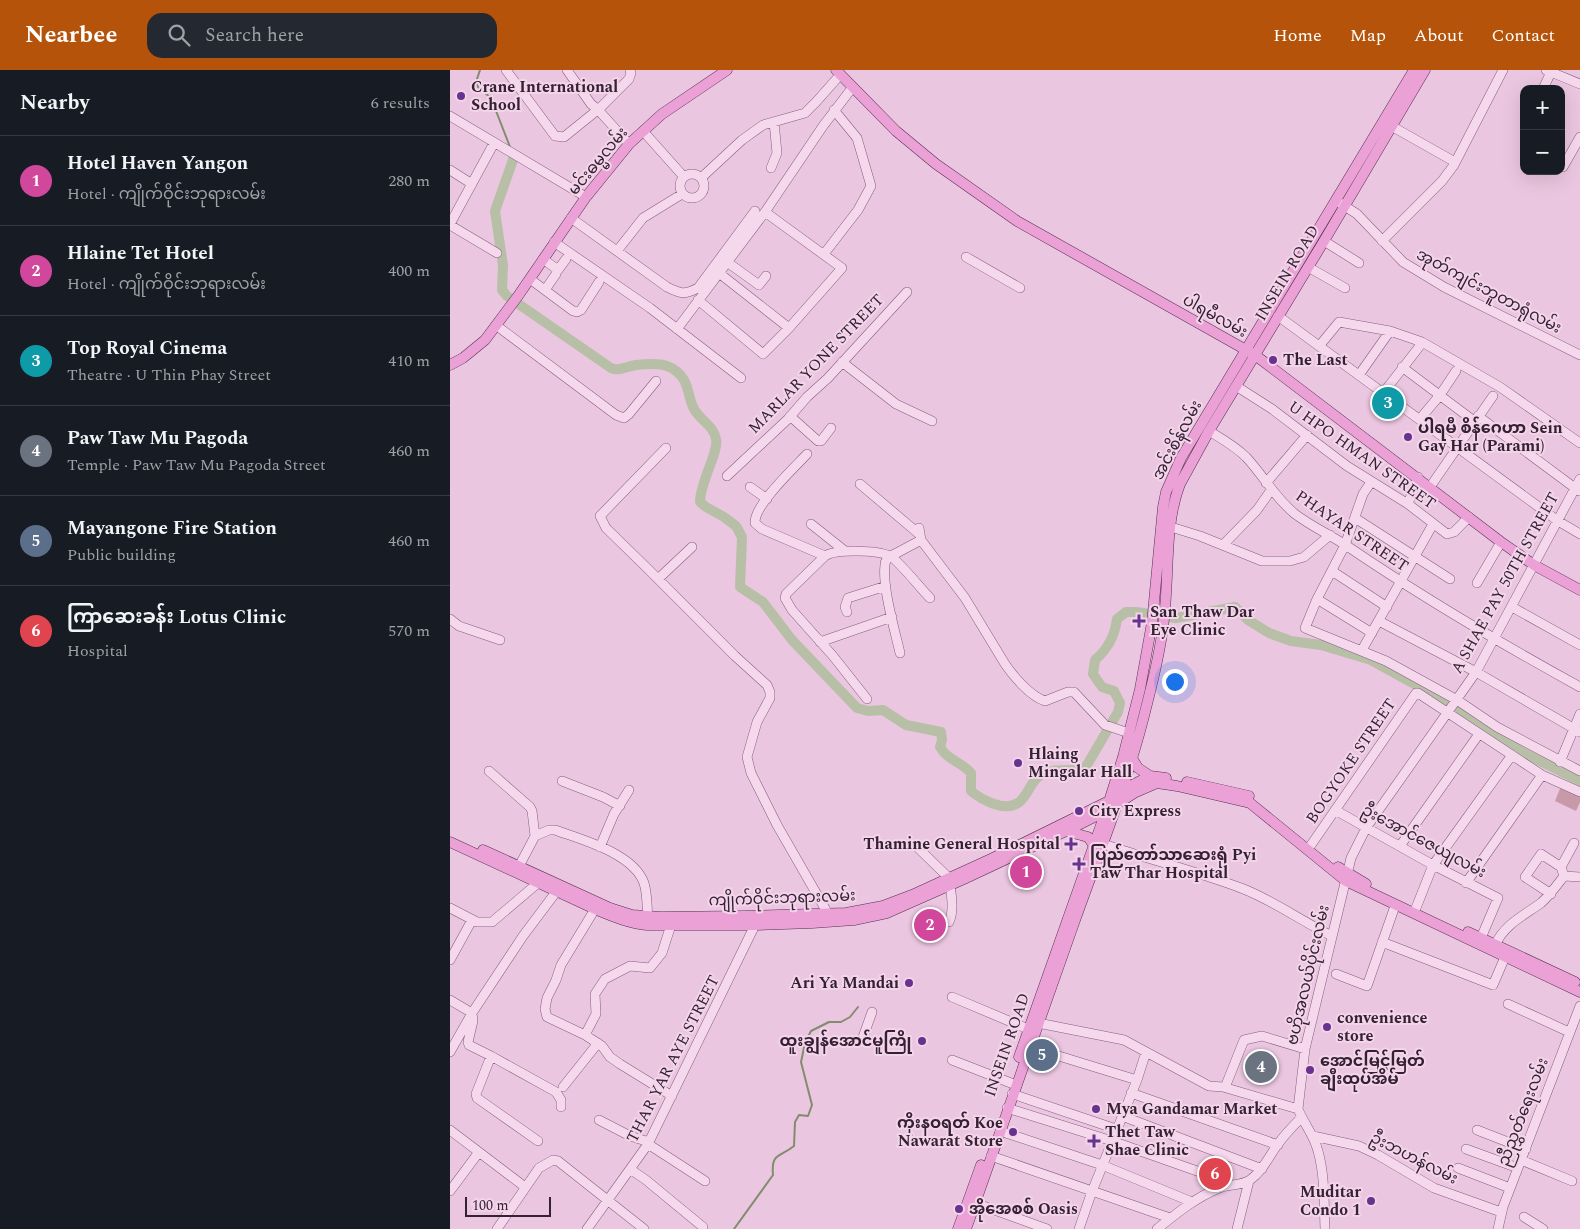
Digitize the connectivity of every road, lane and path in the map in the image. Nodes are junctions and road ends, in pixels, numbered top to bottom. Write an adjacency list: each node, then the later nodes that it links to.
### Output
1 (506, 70): 13 (street)
2 (567, 70): 13 (street)
3 (630, 70): 13 (street)
4 (727, 70): 18 (main road, မင်းဓမ္မလမ်း)
5 (1414, 70): 17 (main road, အင်းစိန်လမ်း)
6 (1425, 70): 17 (main road, အင်းစိန်လမ်း)
7 (1503, 70): 22 (street)
8 (1548, 71): 10 (street); 11 (street)
9 (838, 73): 12 (main road, ပါရမီလမ်း); 16 (street)
10 (1580, 84)
11 (1544, 85)
12 (852, 88): 14 (street); 65 (main road, ပါရမီလမ်း)
13 (598, 110): 21 (street)
14 (834, 110): 33 (street); 41 (street)
15 (450, 116): 20 (street)
16 (774, 122): 24 (street); 27 (street)
17 (1388, 125): 22 (street); 31 (main road, အင်းစိန်လမ်း)
18 (643, 131): 21 (main road, မင်းဓမ္မလမ်း); 26 (street)
19 (1580, 137): 23 (street)
20 (494, 143): 28 (street); 30 (street)
21 (629, 144): 30 (main road, မင်းဓမ္မလမ်း)
22 (1455, 162): 36 (street)
23 (1565, 163)
24 (771, 168)
25 (450, 170): 28 (street)
26 (684, 177): 27 (street); 29 (street)
27 (701, 178): 29 (street)
28 (472, 184): 35 (street)
29 (682, 194): 39 (street)
30 (586, 197): 34 (main road, မင်းဓမ္မလမ်း)
31 (1341, 203): 36 (street, အုတ်ကျင်းဘူတာရုံလမ်း); 38 (main road, INSEIN ROAD); 65 (main road, အင်းစိန်လမ်း)
32 (755, 211): 39 (street)
33 (765, 212): 41 (street); 45 (street)
34 (571, 218): 37 (main road, မင်းဓမ္မလမ်း); 39 (street)
35 (450, 224): 40 (street)
36 (1382, 241): 66 (street, အုတ်ကျင်းဘူတာရုံလမ်း)
37 (554, 242): 43 (main road, မင်းဓမ္မလမ်း); 61 (street)
38 (1324, 242): 46 (street); 47 (main road, INSEIN ROAD)
39 (617, 250)
40 (496, 253)
41 (824, 254): 60 (street)
42 (966, 257): 53 (street)
43 (543, 259): 44 (street); 51 (main road, မင်းဓမ္မလမ်း)
44 (566, 259)
45 (727, 262): 48 (street); 50 (street)
46 (1359, 263)
47 (1308, 268): 54 (street); 58 (main road, INSEIN ROAD)
48 (719, 273): 57 (street); 60 (street)
49 (556, 274): 55 (street)
50 (766, 276)
51 (530, 279): 55 (street); 59 (main road, မင်းဓမ္မလမ်း)
52 (599, 282): 55 (street)
53 (1020, 288)
54 (1345, 288)
55 (545, 290)
56 (907, 292): 67 (street, MARLAR YONE STREET)
57 (698, 300): 60 (street); 61 (street)
58 (1278, 316): 63 (street); 65 (main road, INSEIN ROAD)
59 (497, 326): 68 (main road); 73 (street)
60 (789, 328)
61 (676, 329): 72 (street)
62 (1390, 331): 63 (street); 71 (street); 85 (street)
63 (1320, 346): 71 (street)
64 (1419, 347): 69 (street)
65 (1250, 353): 74 (main road, အင်းစိန်လမ်း); 90 (main road, ပါရမီလမ်း); 110 (main road, အင်းစိန်လမ်း)
66 (1580, 355)
67 (842, 362): 78 (street, MARLAR YONE STREET); 81 (street)
68 (450, 365)
69 (1402, 367): 75 (street); 76 (street)
70 (1456, 371): 76 (street)
71 (1359, 375): 75 (street)
72 (741, 378)
73 (656, 381)
74 (1236, 386): 83 (main road, အင်းစိန်လမ်း); 84 (street, U HPO HMAN STREET)
75 (1384, 392): 79 (street)
76 (1440, 394): 79 (street); 80 (street)
77 (1493, 396): 80 (street)
78 (790, 416): 82 (street); 89 (street, MARLAR YONE STREET)
79 (1420, 419): 86 (street)
80 (1476, 419): 86 (street); 97 (street)
81 (932, 421)
82 (831, 428)
83 (1209, 431): 94 (street, PHAYAR STREET); 105 (main road, အင်းစိန်လမ်း)
84 (1307, 436): 92 (street, U HPO HMAN STREET); 94 (street)
85 (1580, 443)
86 (1457, 447): 96 (street); 102 (street)
87 (666, 448): 120 (street)
88 (807, 454): 98 (street)
89 (727, 476)
90 (1418, 477): 96 (main road, ပါရမီလမ်း); 99 (street)
91 (1580, 479): 97 (street, A SHAE PAY 50TH STREET)
92 (1371, 482): 99 (street, U HPO HMAN STREET); 101 (street)
93 (860, 484): 106 (street)
94 (1268, 486): 108 (street, PHAYAR STREET); 111 (street)
95 (750, 487): 98 (street)
96 (1430, 487): 100 (main road, ပါရမီလမ်း)
97 (1577, 490): 102 (street, A SHAE PAY 50TH STREET)
98 (767, 499): 115 (street)
99 (1408, 504): 104 (street, U HPO HMAN STREET)
100 (1469, 516): 104 (street, U HPO HMAN STREET); 109 (main road, ပါရမီလမ်း)
101 (1355, 518): 112 (street); 117 (street)
102 (1558, 521): 107 (street); 118 (street, A SHAE PAY 50TH STREET)
103 (811, 524): 114 (street)
104 (1433, 524): 117 (street)
105 (1171, 527): 110 (main road, အင်းစိန်လမ်း); 111 (street)
106 (920, 534): 116 (street); 148 (street)
107 (1580, 534)
108 (1330, 535): 111 (street); 112 (street, PHAYAR STREET)
109 (1501, 542): 118 (main road, ပါရမီလမ်း); 123 (street)
110 (1164, 544): 148 (main road, အင်းစိန်လမ်း); 151 (main road, အင်းစိန်လမ်း)
111 (1223, 545)
112 (1345, 545): 119 (street); 122 (street, PHAYAR STREET)
113 (692, 547): 120 (street)
114 (845, 551): 115 (street); 116 (street)
115 (825, 556): 137 (street)
116 (891, 556): 124 (street); 126 (street)
117 (1415, 556): 121 (street); 122 (street)
118 (1534, 565): 125 (main road, ပါရမီလမ်း); 129 (street, A SHAE PAY 50TH STREET)
119 (1332, 572): 127 (street); 128 (street)
120 (658, 579): 189 (street)
121 (1450, 579)
122 (1400, 582): 128 (street); 135 (street, PHAYAR STREET)
123 (1477, 583)
124 (886, 586): 130 (street); 131 (street)
125 (1580, 590)
126 (930, 598)
127 (1317, 599): 134 (street); 139 (street)
128 (1387, 607): 133 (street)
129 (1512, 607): 135 (street, A SHAE PAY 50TH STREET); 138 (street)
130 (847, 612)
131 (892, 617): 137 (street); 140 (street)
132 (450, 619): 136 (street)
133 (1379, 621): 134 (street); 141 (street)
134 (1372, 633): 139 (street)
135 (1494, 638): 141 (street, A SHAE PAY 50TH STREET); 142 (street, PHAYAR STREET)
136 (500, 640)
137 (820, 642): 143 (street)
138 (1580, 645)
139 (1362, 650): 144 (street)
140 (900, 653)
141 (1476, 672): 144 (street, A SHAE PAY 50TH STREET); 147 (street)
142 (1580, 687)
143 (867, 699)
144 (1456, 701): 145 (street, A SHAE PAY 50TH STREET); 152 (street)
145 (1448, 712): 149 (street); 163 (street, BOGYOKE STREET); 164 (street, A SHAE PAY 50TH STREET)
146 (1580, 714): 147 (street)
147 (1577, 731): 152 (street)
148 (1129, 733): 161 (main road, အင်းစိန်လမ်း)
149 (1479, 734): 150 (street); 173 (street)
150 (1512, 755): 155 (street); 175 (street)
151 (1132, 758): 156 (main road); 159 (main road, အင်းစိန်လမ်း)
152 (1560, 762): 154 (street)
153 (489, 771): 167 (street)
154 (1580, 771)
155 (1542, 775): 160 (street); 182 (street)
156 (1150, 776): 159 (main road); 172 (main road)
157 (562, 781): 162 (street)
158 (629, 790): 162 (street)
159 (1123, 790): 161 (main road, အင်းစိန်လမ်း)
160 (1580, 792)
161 (1111, 805): 165 (main road, ကျိုက်ဝိုင်းဘုရားလမ်း); 170 (main road, အင်းစိန်လမ်း); 179 (main road); 181 (main road, ကျိုက်ဝိုင်းဘုရားလမ်း)
162 (620, 806): 174 (street)
163 (1336, 810): 164 (street, ဦးအောင်ဇေယျလမ်း); 172 (street, BOGYOKE STREET)
164 (1366, 828): 173 (street, ဦးအောင်ဇေယျလမ်း); 179 (street, ဗဟိုအလယ်ပိုင်းလမ်း)
165 (1066, 831): 170 (main road); 181 (main road, ကျိုက်ဝိုင်းဘုရားလမ်း)
166 (450, 835): 176 (main road, ကျိုက်ဝိုင်းဘုရားလမ်း)
167 (535, 836): 174 (street); 176 (street)
168 (450, 842): 176 (main road, ကျိုက်ဝိုင်းဘုရားလမ်း)
169 (1574, 843): 178 (street)
170 (1098, 844): 177 (main road, အင်းစိန်လမ်း); 195 (street); 210 (main road)
171 (915, 845): 181 (street)
172 (1311, 845): 179 (main road)
173 (1400, 846): 175 (street, ဦးအောင်ဇေယျလမ်း)
174 (600, 847): 192 (street)
175 (1433, 865): 182 (street, ဦးအောင်ဇေယျလမ်း); 186 (street)
176 (518, 869): 183 (main road, ကျိုက်ဝိုင်းဘုရားလမ်း); 184 (main road, ကျိုက်ဝိုင်းဘုရားလမ်း)
177 (1084, 870): 211 (main road, INSEIN ROAD)
178 (1563, 872): 180 (street); 185 (street); 185 (street)
179 (1346, 877): 186 (main road); 195 (street, ဗဟိုအလယ်ပိုင်းလမ်း)
180 (1580, 877)
181 (950, 882): 189 (main road, ကျိုက်ဝိုင်းဘုရားလမ်း); 193 (street)
182 (1466, 882): 196 (street, ဦးအောင်ဇေယျလမ်း)
183 (538, 883): 184 (main road, ကျိုက်ဝိုင်းဘုရားလမ်း); 190 (street)
184 (558, 888): 188 (main road, ကျိုက်ဝိုင်းဘုရားလမ်း); 192 (main road, ကျိုက်ဝိုင်းဘုရားလမ်း); 209 (street)
185 (1550, 894): 198 (street)
186 (1406, 907): 196 (main road); 197 (street); 198 (main road)
187 (450, 908): 190 (street)
188 (595, 909): 192 (main road, ကျိုက်ဝိုင်းဘုရားလမ်း); 213 (street)
189 (830, 918): 191 (main road, ကျိုက်ဝိုင်းဘုရားလမ်း)
190 (472, 920): 200 (street)
191 (755, 920): 192 (main road, ကျိုက်ဝိုင်းဘုရားလမ်း); 194 (main road, ကျိုက်ဝိုင်းဘုရားလမ်း); 227 (street, THAR YAR AYE STREET)
192 (648, 921): 194 (main road, ကျိုက်ဝိုင်းဘုရားလမ်း)
193 (949, 922)
194 (671, 925): 213 (street)
195 (1332, 936): 217 (street, ဗဟိုအလယ်ပိုင်းလမ်း)
196 (1481, 938): 198 (main road)
197 (1382, 942): 199 (street); 201 (street)
198 (1493, 947): 199 (main road); 202 (main road)
199 (1505, 957): 203 (main road)
200 (450, 960)
201 (1336, 974)
202 (1580, 984)
203 (1580, 992)
204 (952, 997): 211 (street)
205 (450, 1000): 209 (street)
206 (1508, 1004): 212 (street)
207 (1580, 1006): 212 (street, ညီညွှတ်ရေးလမ်း)
208 (872, 1012): 214 (street)
209 (472, 1013): 218 (street); 220 (street)
210 (1038, 1023): 216 (main road); 219 (street)
211 (1028, 1029): 216 (main road, INSEIN ROAD)
212 (1569, 1032): 244 (street, ညီညွှတ်ရေးလမ်း)
213 (586, 1035): 215 (street)
214 (862, 1040)
215 (598, 1043): 224 (street); 227 (street)
216 (1026, 1046): 222 (street); 225 (main road)
217 (1305, 1049): 223 (street); 230 (street, ဗဟိုအလယ်ပိုင်းလမ်း)
218 (450, 1051)
219 (1146, 1052): 222 (street); 223 (street)
220 (491, 1056): 228 (street); 239 (street)
221 (952, 1060): 225 (street)
222 (1137, 1080): 226 (street)
223 (1224, 1086): 230 (street)
224 (564, 1087)
225 (1013, 1087): 229 (main road, INSEIN ROAD); 234 (street); 267 (main road, INSEIN ROAD)
226 (1131, 1093): 231 (street); 242 (street)
227 (672, 1096): 241 (street, THAR YAR AYE STREET)
228 (561, 1107)
229 (1007, 1108): 237 (main road, INSEIN ROAD); 240 (street)
230 (1298, 1109): 232 (street, ဗဟိုအလယ်ပိုင်းလမ်း)
231 (1122, 1116): 234 (street); 251 (street)
232 (1301, 1118): 238 (street, ဗဟိုအလယ်ပိုင်းလမ်း); 242 (street)
233 (599, 1120): 241 (street)
234 (1116, 1129): 240 (street)
235 (450, 1130): 245 (street)
236 (1477, 1130): 244 (street)
237 (1000, 1131): 246 (main road, INSEIN ROAD); 248 (street)
238 (1313, 1136): 263 (street, ဦးဘဟန်လမ်း); 275 (street, ဗဟိုအလယ်ပိုင်းလမ်း)
239 (538, 1141)
240 (1112, 1141): 248 (street); 255 (street)
241 (649, 1143): 250 (street, THAR YAR AYE STREET); 252 (street)
242 (1278, 1145): 251 (street)
243 (1466, 1149): 247 (street)
244 (1526, 1149): 247 (street, ညီညွှတ်ရေးလမ်း)
245 (479, 1152): 256 (street); 259 (street)
246 (991, 1156): 258 (street); 262 (main road, INSEIN ROAD)
247 (1520, 1164): 254 (street); 257 (street, ညီညွှတ်ရေးလမ်း)
248 (1102, 1166): 258 (street); 261 (street)
249 (1458, 1168): 257 (street)
250 (630, 1169): 260 (street, THAR YAR AYE STREET); 266 (street)
251 (1262, 1169): 253 (street)
252 (705, 1181)
253 (1249, 1181): 255 (street); 274 (street)
254 (1572, 1181)
255 (1228, 1185): 261 (street)
256 (525, 1187): 260 (street); 268 (street)
257 (1510, 1188): 263 (street, ညီညွှတ်ရေးလမ်း)
258 (1092, 1191): 265 (street); 272 (street)
259 (450, 1192)
260 (607, 1199): 269 (street, THAR YAR AYE STREET); 270 (street)
261 (1192, 1202): 265 (street)
262 (975, 1203): 267 (main road, INSEIN ROAD); 271 (street)
263 (1501, 1212): 276 (street, ညီညွှတ်ရေးလမ်း)
264 (1524, 1217): 277 (street)
265 (1170, 1218): 273 (street)
266 (702, 1227)
267 (962, 1228)
268 (497, 1229)
269 (587, 1229)
270 (644, 1229)
271 (1047, 1229)
272 (1079, 1229)
273 (1157, 1229)
274 (1236, 1229)
275 (1325, 1229)
276 (1498, 1229)
277 (1543, 1229)

